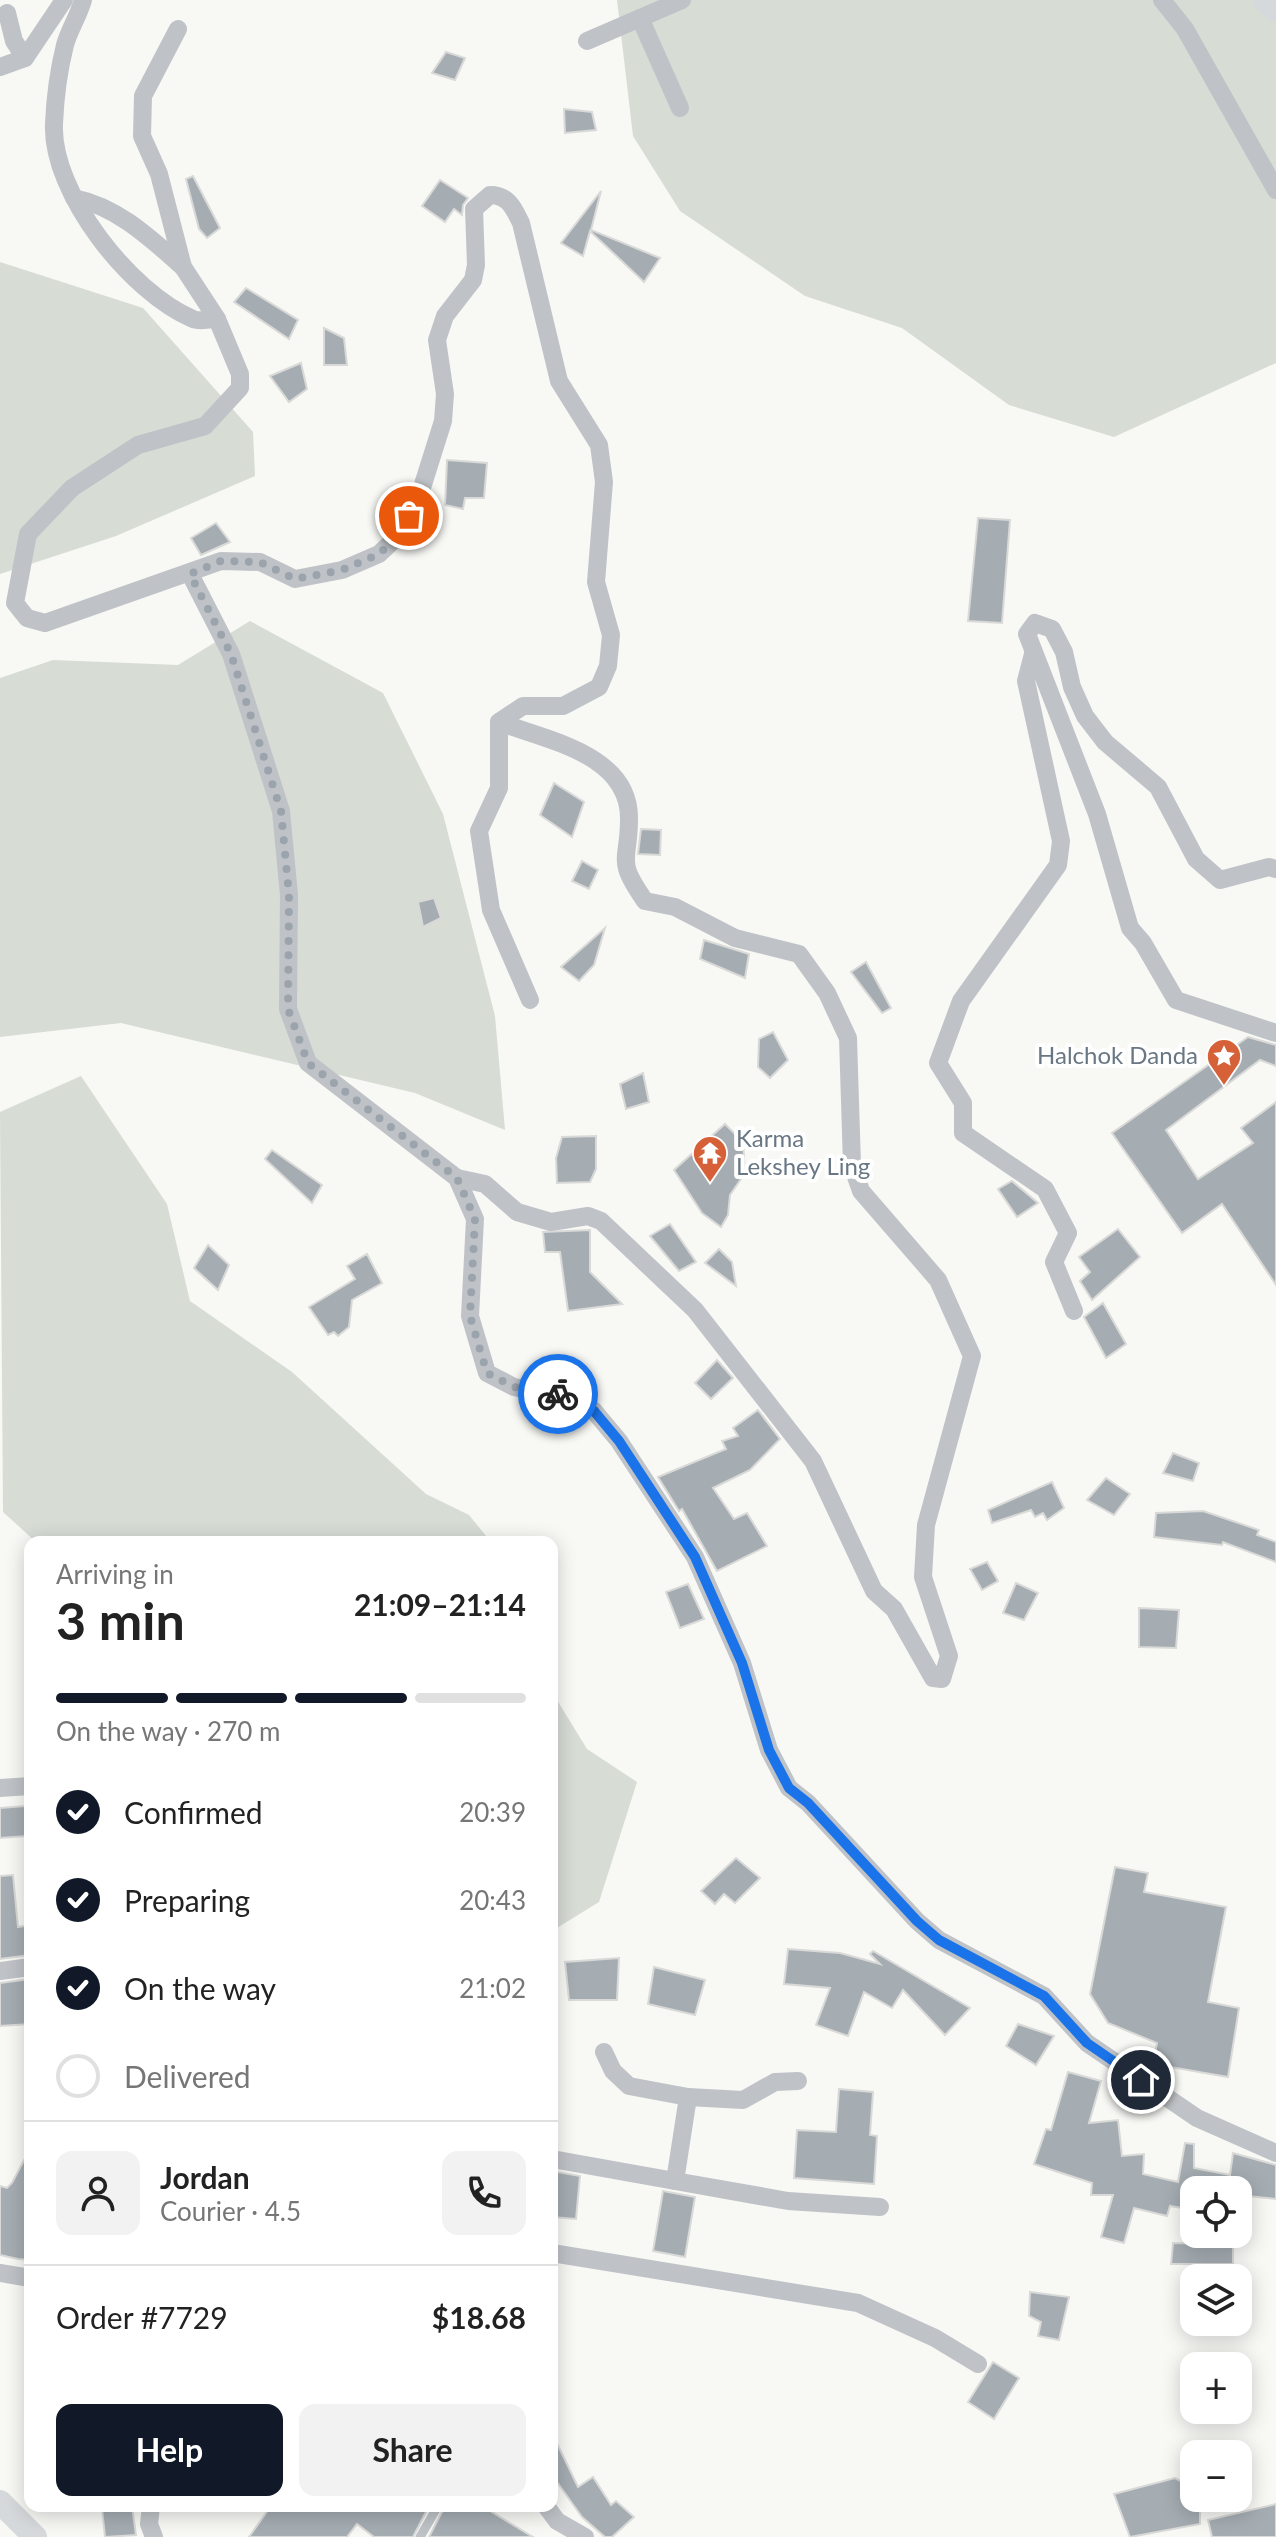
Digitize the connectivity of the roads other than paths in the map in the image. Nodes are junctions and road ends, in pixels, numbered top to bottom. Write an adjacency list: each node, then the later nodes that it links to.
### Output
1 (64, 0): 11 (street)
2 (83, 0): 15 (street)
3 (682, 0): 8 (street)
4 (1162, 0): 14 (street)
5 (1265, 0): 7 (main road)
6 (4, 9): 11 (street)
7 (1276, 10)
8 (640, 18): 10 (street); 13 (street)
9 (178, 29): 16 (street)
10 (587, 41)
11 (25, 58): 12 (street)
12 (0, 67)
13 (680, 108)
14 (1276, 190)
15 (74, 198): 16 (street); 17 (street)
16 (183, 267): 17 (street)
17 (217, 319): 18 (street)
18 (190, 574): 20 (street); 24 (street)
19 (1033, 654): 21 (street); 23 (street); 25 (street)
20 (499, 722): 22 (street); 24 (street)
21 (1276, 869)
22 (530, 1000)
23 (1276, 1033)
24 (457, 1178): 33 (street)
25 (1074, 1311)
26 (24, 1786): 27 (street)
27 (0, 1788)
28 (24, 1968): 29 (street)
29 (0, 1971)
30 (604, 2052): 32 (street)
31 (798, 2081): 32 (street)
32 (688, 2097): 35 (street)
33 (1276, 2153)
34 (558, 2160): 35 (street)
35 (675, 2181): 36 (street)
36 (880, 2207)
37 (558, 2254): 40 (street)
38 (0, 2273): 39 (street)
39 (24, 2277)
40 (978, 2364)
41 (0, 2502): 45 (main road)
42 (150, 2512): 46 (street)
43 (435, 2512): 47 (lane)
44 (550, 2512): 48 (street)
45 (35, 2537)
46 (154, 2537)
47 (420, 2537)
48 (585, 2537)

